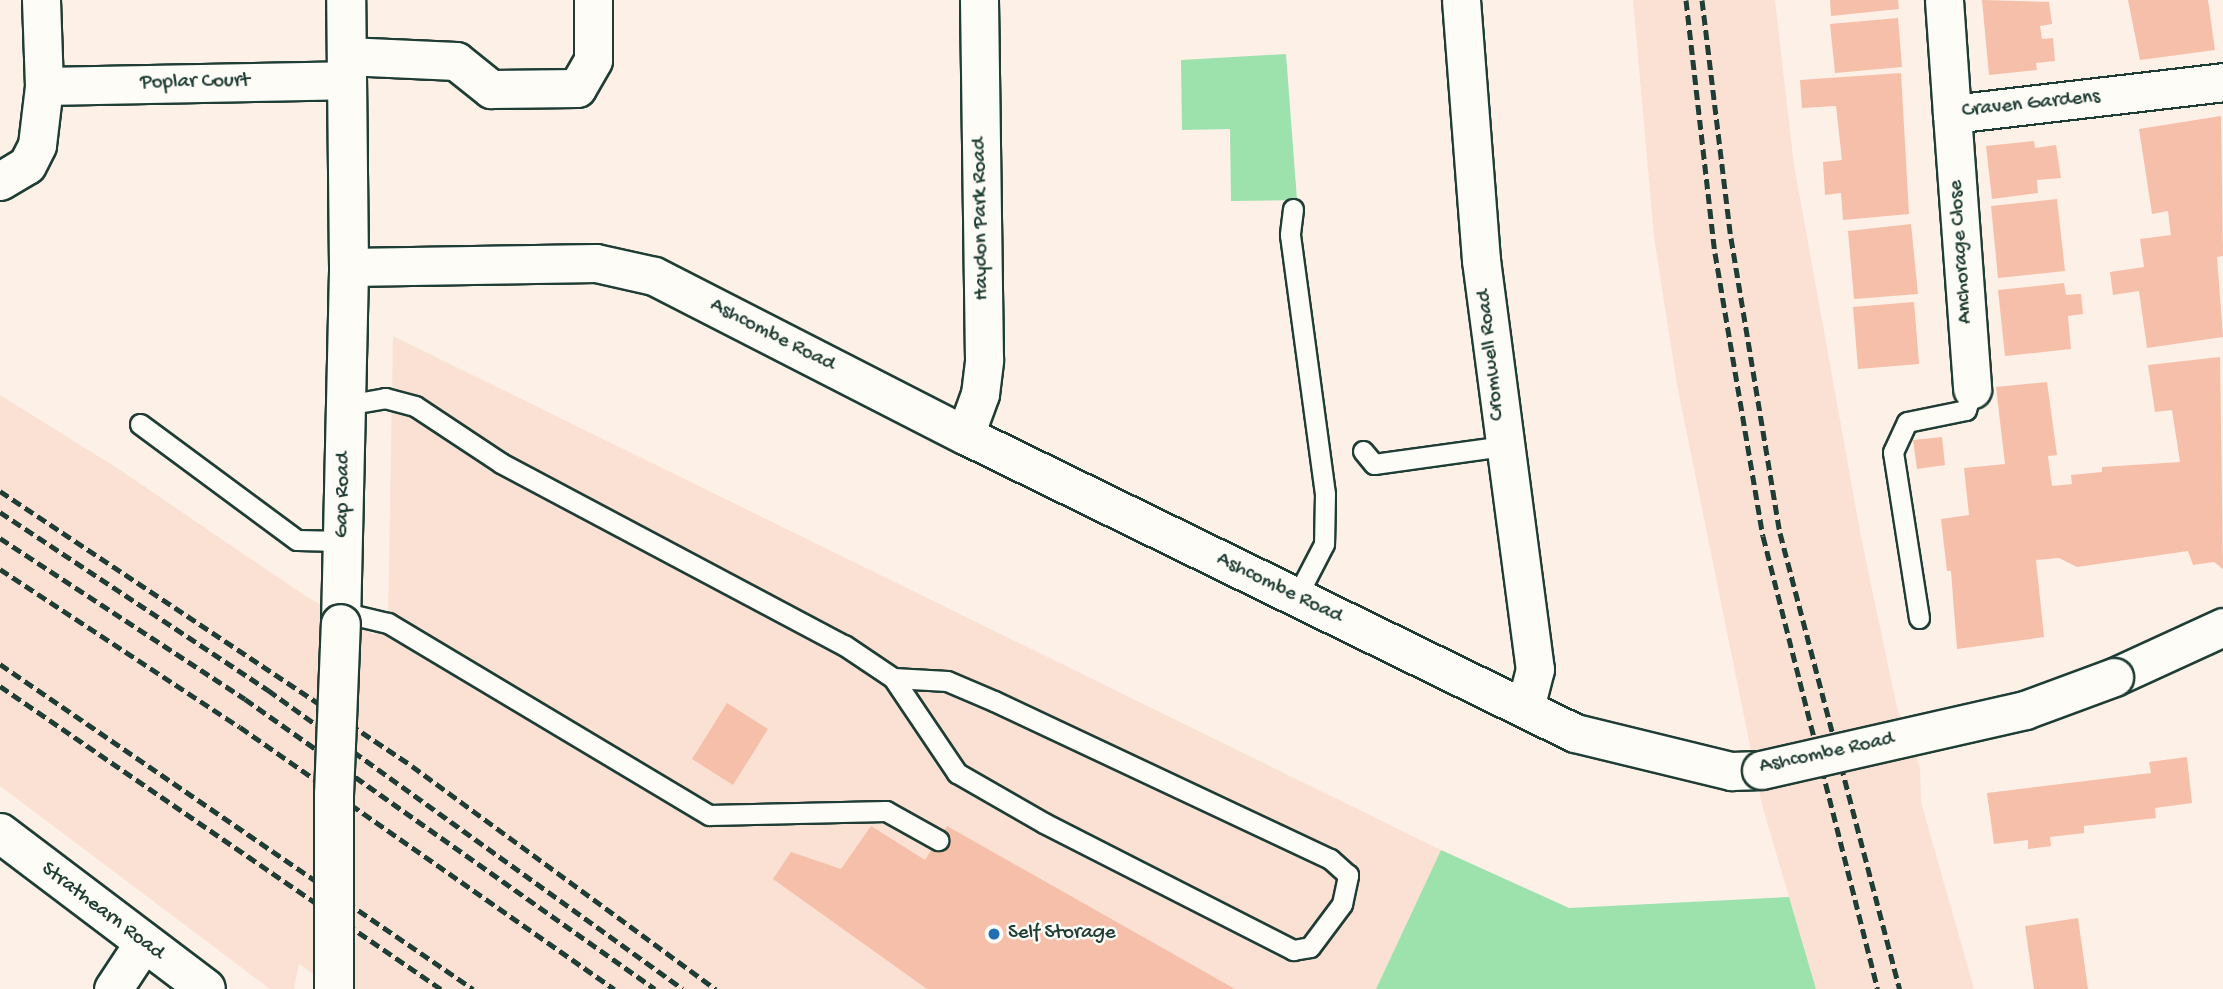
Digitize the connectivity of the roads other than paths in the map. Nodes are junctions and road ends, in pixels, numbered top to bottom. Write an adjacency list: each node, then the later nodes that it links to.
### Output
1 (41, 0): 9 (street)
2 (346, 0): 7 (main road, Gap Road)
3 (593, 0): 7 (street, Poplar Court)
4 (979, 0): 17 (street, Haydon Park Road)
5 (1461, 0): 18 (street, Cromwell Road)
6 (1944, 0): 10 (street, Craven Gardens)
7 (345, 68): 9 (street, Poplar Court); 13 (main road, Gap Road)
8 (2223, 82): 10 (street, Craven Gardens)
9 (44, 86): 11 (street)
10 (1952, 114): 14 (street, Anchorage Close)
11 (0, 181)
12 (1293, 209): 21 (lane)
13 (349, 267): 15 (main road, Gap Road); 17 (street, Ashcombe Road)
14 (1972, 389): 23 (lane)
15 (346, 405): 20 (main road, Gap Road); 25 (lane)
16 (140, 424): 20 (lane)
17 (965, 435): 21 (street, Ashcombe Road)
18 (1503, 446): 19 (lane); 26 (street, Cromwell Road)
19 (1363, 451)
20 (343, 541): 22 (main road, Gap Road)
21 (1296, 598): 26 (street, Ashcombe Road)
22 (341, 618): 28 (lane); 32 (main road, Gap Road, bridge)
23 (1919, 618)
24 (2223, 627): 26 (street, Ashcombe Road, bridge)
25 (892, 678): 25 (lane)
26 (1525, 708)
27 (0, 833): 29 (main road, Strathearn Road)
28 (938, 840)
29 (142, 945): 30 (street); 31 (main road, Strathearn Road)
30 (113, 989)
31 (206, 989)
32 (334, 989)

